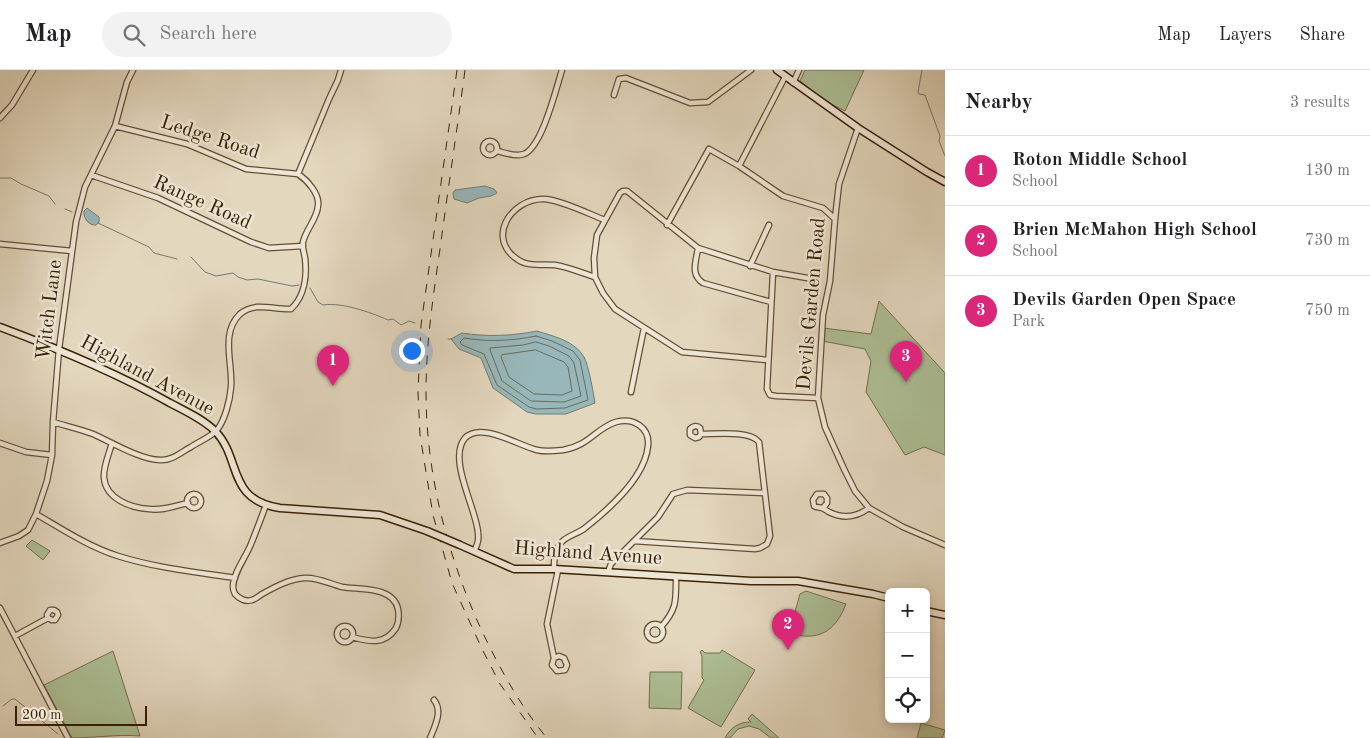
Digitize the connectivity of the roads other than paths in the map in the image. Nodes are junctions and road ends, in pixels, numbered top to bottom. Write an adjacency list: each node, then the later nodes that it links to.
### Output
1 (33, 70): 11 (street)
2 (133, 70): 12 (street, Witch Lane)
3 (341, 70): 16 (street)
4 (562, 70): 14 (street)
5 (751, 70): 10 (street)
6 (777, 70): 8 (street)
7 (799, 70): 9 (street)
8 (785, 76): 9 (street); 15 (street)
9 (793, 83): 13 (street)
10 (614, 95)
11 (0, 118)
12 (115, 126): 16 (street, Ledge Road); 17 (street, Witch Lane)
13 (858, 128): 18 (street); 19 (street, Devils Garden Road)
14 (497, 150)
15 (740, 166): 19 (street); 21 (street)
16 (298, 174): 24 (street)
17 (91, 175): 24 (street, Range Road); 26 (street, Witch Lane)
18 (945, 182)
19 (835, 219): 37 (street, Devils Garden Road)
20 (605, 220): 21 (street); 29 (street); 29 (street)
21 (668, 225): 25 (street)
22 (769, 225): 27 (street)
23 (1, 243): 26 (street)
24 (303, 246): 39 (street)
25 (698, 248): 27 (street); 31 (street)
26 (72, 251): 34 (street, Witch Lane)
27 (750, 266): 28 (street)
28 (773, 272): 30 (street); 31 (street)
29 (595, 277): 33 (street)
30 (813, 279)
31 (771, 302): 35 (street)
32 (0, 327): 34 (street, Highland Avenue)
33 (644, 328): 35 (street); 36 (street)
34 (59, 349): 38 (street, Witch Lane); 39 (street, Highland Avenue)
35 (768, 360): 37 (street)
36 (632, 392)
37 (818, 398): 48 (street, Devils Garden Road)
38 (53, 422): 42 (street); 43 (street, Witch Lane)
39 (216, 432): 42 (street); 46 (street, Highland Avenue)
40 (702, 434): 44 (street)
41 (0, 443): 43 (street)
42 (112, 443): 45 (street)
43 (52, 455): 49 (street, Witch Lane)
44 (764, 493): 50 (street); 50 (street)
45 (188, 503)
46 (266, 505): 53 (street, Highland Avenue, bridge); 57 (street)
47 (823, 508): 48 (street)
48 (869, 508): 52 (street, Devils Garden Road)
49 (36, 514): 51 (street, Witch Lane); 57 (street)
50 (634, 541): 55 (street)
51 (0, 543)
52 (945, 545)
53 (474, 551): 54 (street, Highland Avenue); 54 (street)
54 (556, 569): 55 (street, Highland Avenue); 66 (street)
55 (608, 572): 56 (street, Highland Avenue)
56 (676, 577): 58 (street, Highland Avenue); 63 (street)
57 (235, 578): 65 (street)
58 (885, 597)
59 (0, 608): 64 (street)
60 (930, 612): 61 (street)
61 (945, 615)
62 (48, 618): 64 (street)
63 (660, 627)
64 (15, 636): 68 (street)
65 (352, 638)
66 (554, 658)
67 (434, 700): 69 (street)
68 (68, 738)
69 (430, 738)

